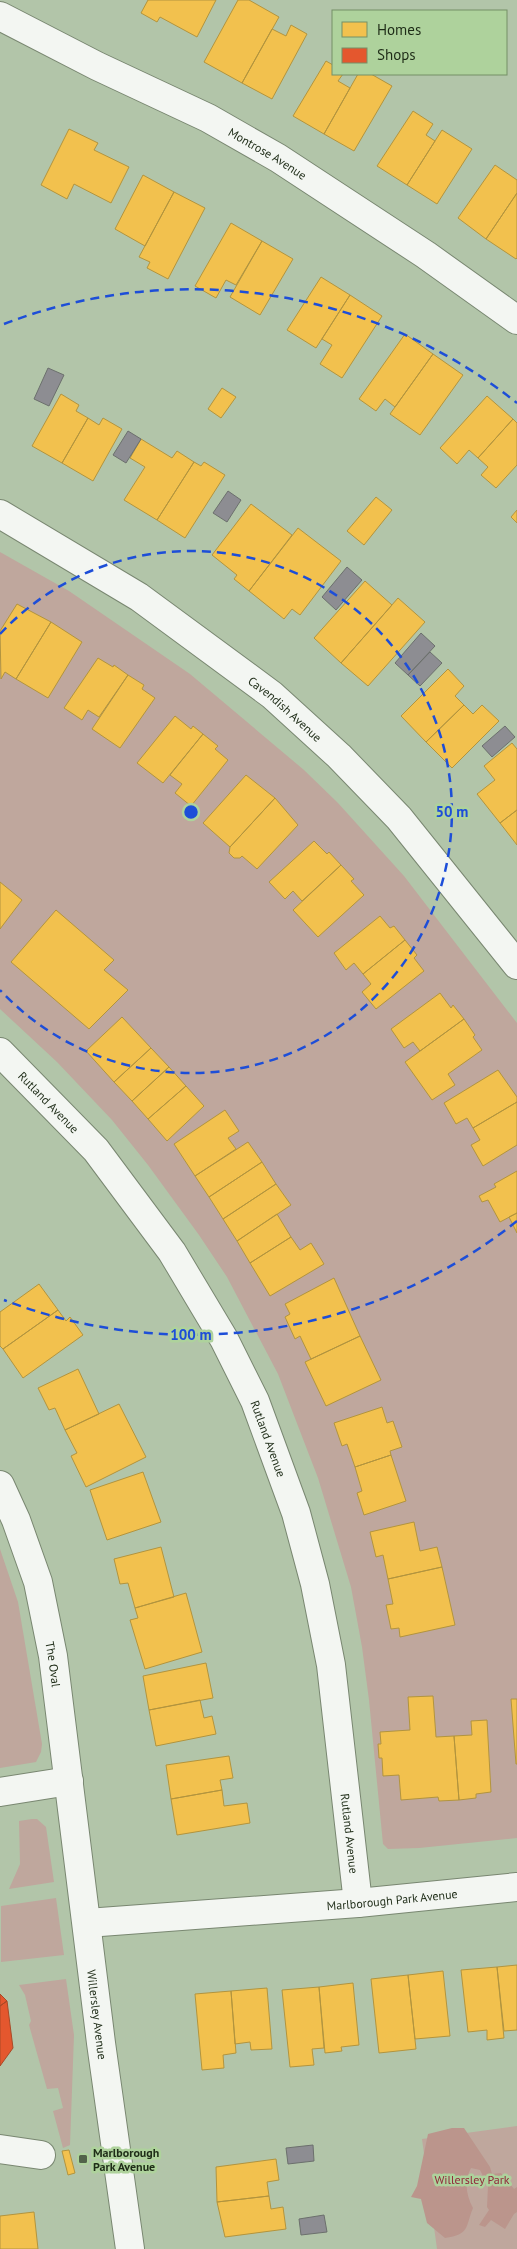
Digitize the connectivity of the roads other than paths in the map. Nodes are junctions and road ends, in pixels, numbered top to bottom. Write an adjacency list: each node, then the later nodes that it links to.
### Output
1 (0, 16): 2 (street, Montrose Avenue)
2 (517, 320)
3 (0, 514): 4 (street, Cavendish Avenue)
4 (517, 965)
5 (0, 1052): 10 (street, Rutland Avenue)
6 (0, 1485): 7 (street, The Oval)
7 (69, 1781): 8 (street); 11 (street, Willersley Avenue)
8 (0, 1792)
9 (517, 1887): 10 (street, Marlborough Park Avenue)
10 (358, 1903): 11 (street, Marlborough Park Avenue)
11 (87, 1923): 14 (street, Willersley Avenue)
12 (0, 2149): 13 (street)
13 (41, 2155)
14 (130, 2249)

